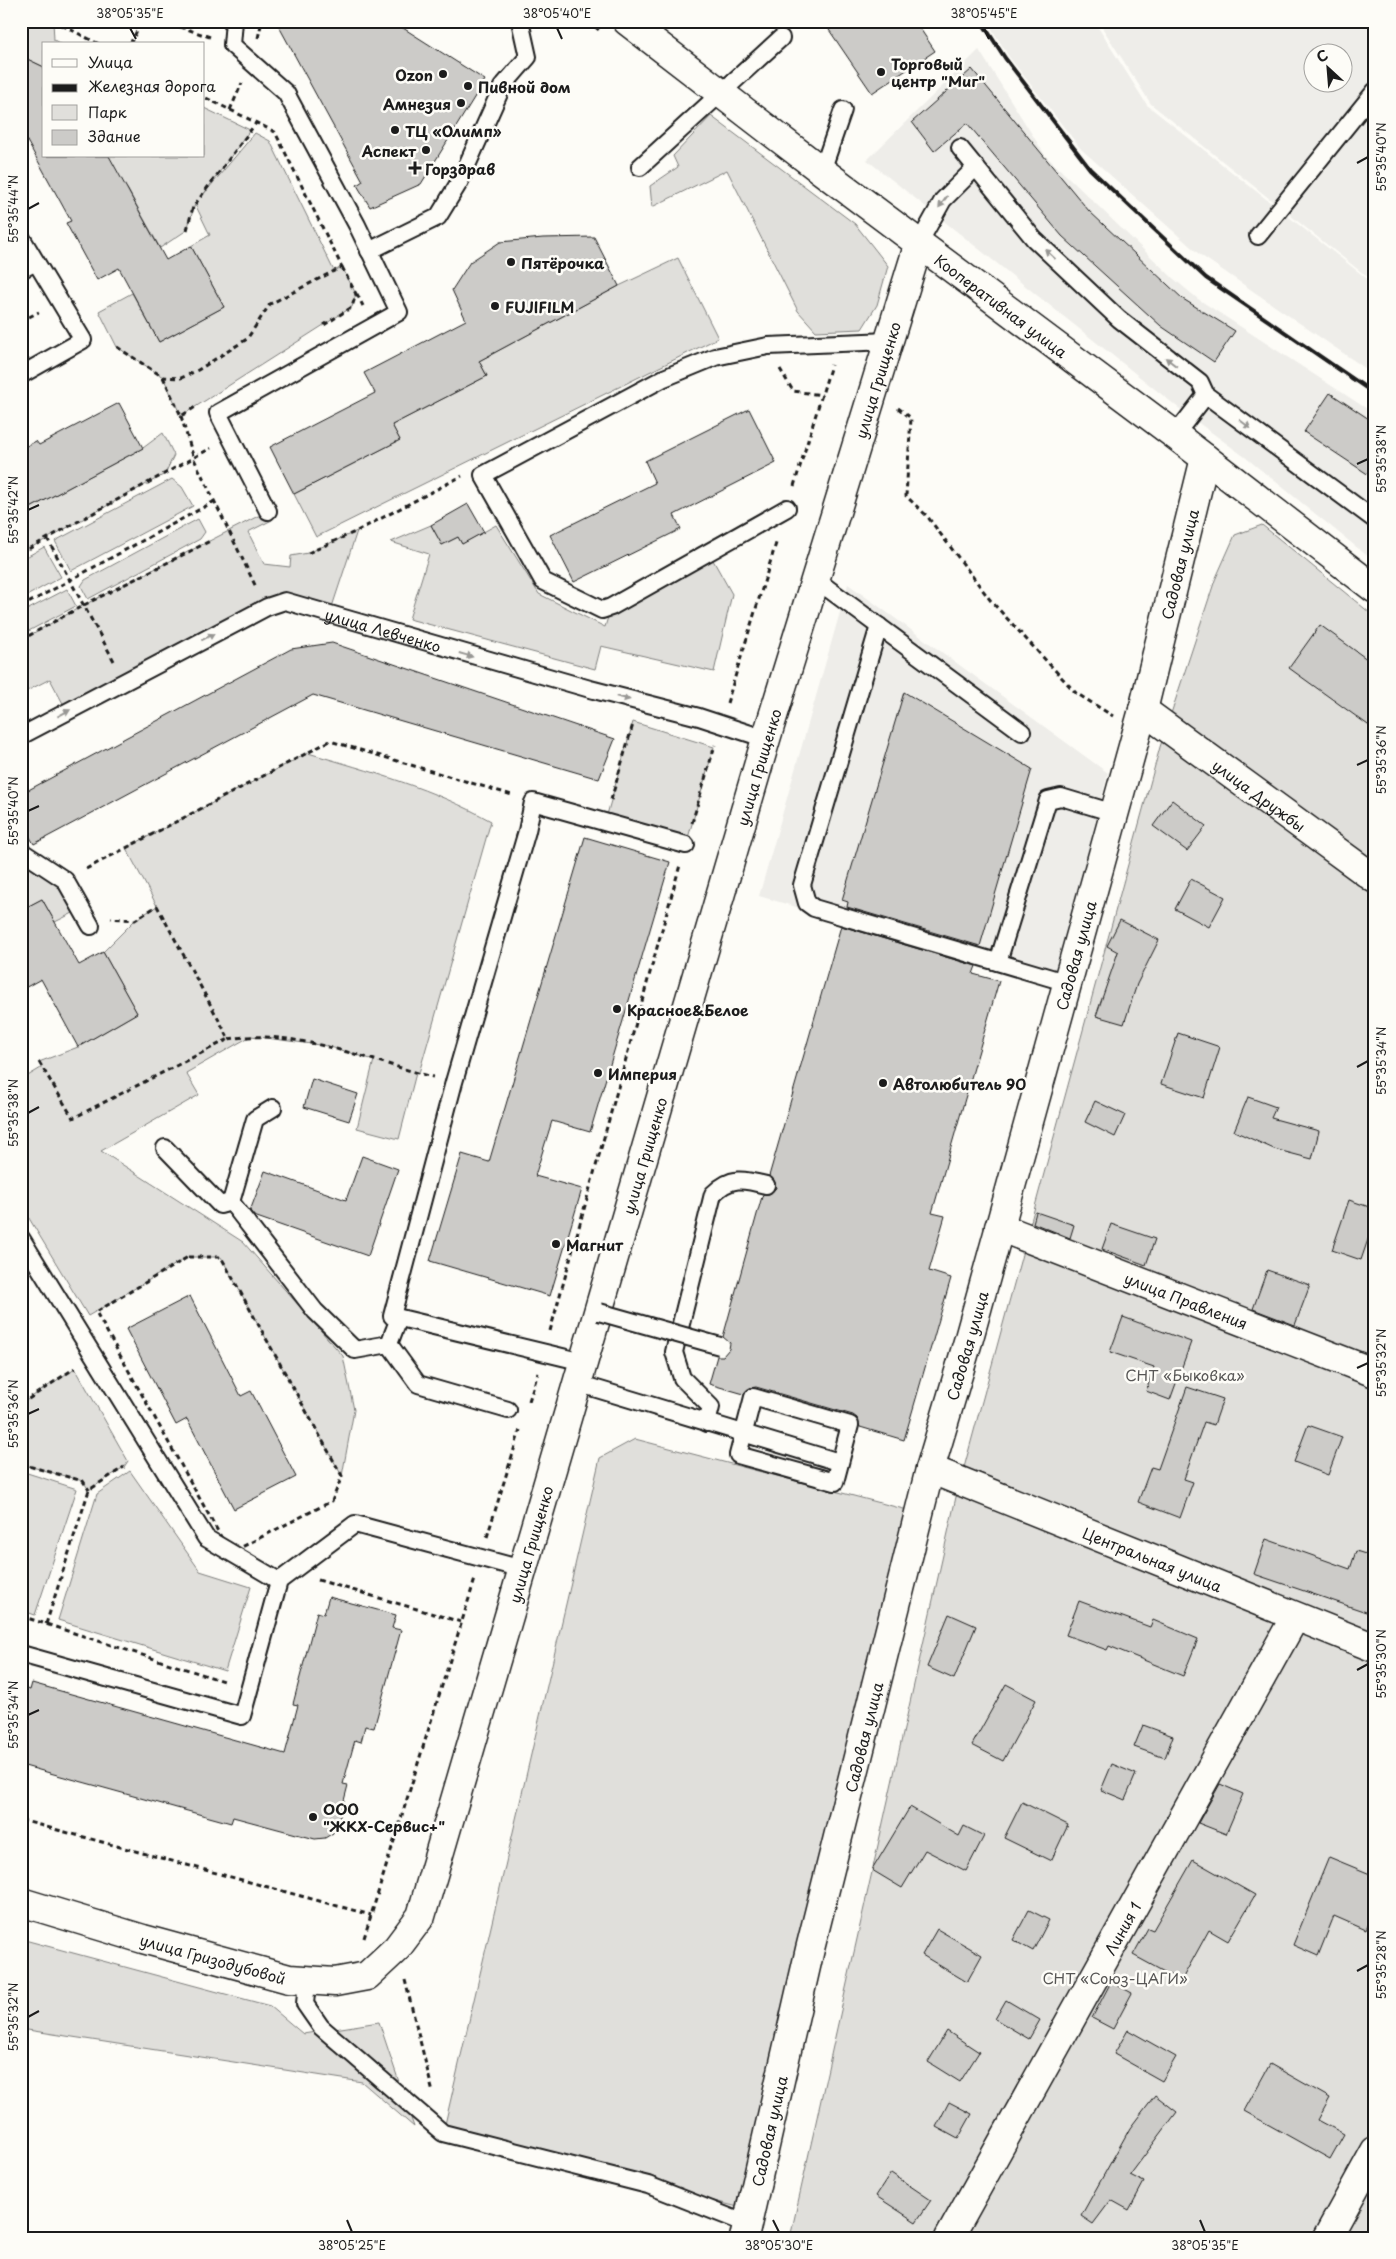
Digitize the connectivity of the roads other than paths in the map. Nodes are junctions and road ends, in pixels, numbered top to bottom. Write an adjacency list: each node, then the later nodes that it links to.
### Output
1 (234, 21): 15 (lane)
2 (520, 21): 15 (lane)
3 (627, 21): 6 (street, Кооперативная улица)
4 (781, 38): 6 (lane)
5 (1375, 91): 12 (lane)
6 (721, 93): 9 (lane); 11 (street, Кооперативная улица)
7 (843, 110): 11 (lane)
8 (960, 148): 10 (lane)
9 (640, 167)
10 (976, 167): 14 (lane, one-way to 14); 20 (lane, one-way to 10)
11 (822, 172): 14 (street, Кооперативная улица)
12 (1258, 236)
13 (21, 237): 16 (lane)
14 (920, 243): 18 (street, улица Грищенко); 21 (street, Кооперативная улица)
15 (369, 251): 24 (lane)
16 (36, 262): 17 (lane); 19 (lane)
17 (21, 270)
18 (889, 341): 23 (lane); 26 (street, улица Грищенко)
19 (21, 375)
20 (1206, 395): 21 (lane); 25 (lane, one-way to 25)
21 (1176, 435): 22 (street, Кооперативная улица)
22 (1205, 458): 27 (street, Кооперативная улица); 29 (street, Садовая улица)
23 (787, 508)
24 (268, 511)
25 (1375, 520)
26 (815, 579): 28 (lane); 32 (street, улица Грищенко)
27 (1375, 589)
28 (880, 626): 30 (lane); 38 (lane)
29 (1140, 720): 33 (street, Садовая улица); 36 (street, улица Дружбы)
30 (1022, 732)
31 (21, 736): 32 (lane, улица Левченко, one-way to 32)
32 (766, 740): 46 (street, улица Грищенко)
33 (1114, 813): 38 (lane); 39 (street, Садовая улица)
34 (686, 845): 47 (lane)
35 (21, 851): 37 (lane)
36 (1375, 879)
37 (88, 921)
38 (998, 962): 39 (lane)
39 (1068, 983): 44 (street, Садовая улица)
40 (273, 1108): 43 (lane)
41 (164, 1148): 43 (lane)
42 (766, 1185): 53 (lane)
43 (231, 1202): 48 (lane)
44 (999, 1228): 51 (street, улица Правления); 56 (street, Садовая улица)
45 (21, 1238): 58 (lane)
46 (599, 1312): 49 (lane, bridge); 50 (street, улица Грищенко)
47 (399, 1318): 48 (lane); 50 (lane)
48 (389, 1344): 52 (lane)
49 (720, 1346)
50 (580, 1373): 53 (lane); 57 (street, улица Грищенко)
51 (1375, 1373)
52 (508, 1410)
53 (708, 1423): 54 (lane)
54 (744, 1434): 55 (lane); 55 (lane); 55 (lane)
55 (839, 1462)
56 (930, 1469): 59 (street, Центральная улица); 66 (street, Садовая улица)
57 (522, 1569): 58 (lane); 63 (street, улица Грищенко)
58 (285, 1577): 61 (lane)
59 (1295, 1617): 60 (street, Центральная улица); 67 (street, Линия 1)
60 (1375, 1648)
61 (21, 1654)
62 (21, 1902): 64 (street, улица Гризодубовой)
63 (397, 1948): 64 (street, улица Гризодубовой)
64 (307, 1980): 66 (lane)
65 (1375, 2151): 68 (street)
66 (746, 2231)
67 (949, 2238)
68 (1327, 2238)

